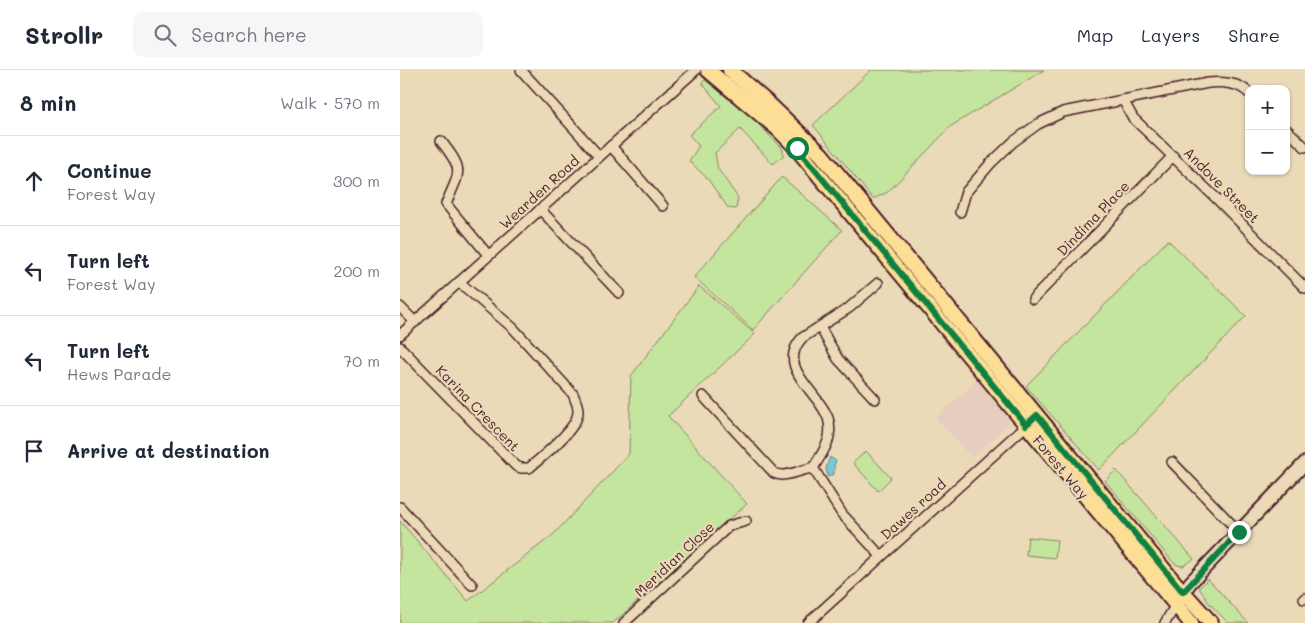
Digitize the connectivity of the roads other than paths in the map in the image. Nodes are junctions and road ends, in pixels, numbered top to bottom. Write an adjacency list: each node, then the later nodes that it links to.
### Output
1 (522, 70): 11 (street)
2 (696, 70): 9 (street, Wearden Road)
3 (708, 70): 30 (main road, Forest Way)
4 (730, 70): 29 (main road, Forest Way)
5 (1245, 90): 6 (street)
6 (1123, 100): 12 (street, Andove Street); 15 (street)
7 (1287, 130): 10 (street)
8 (441, 141): 16 (street)
9 (611, 146): 11 (street, Wearden Road); 13 (street)
10 (1305, 147)
11 (599, 156): 14 (street, Wearden Road)
12 (1173, 156): 19 (street, Andove Street); 21 (street, Dindima Place)
13 (663, 206)
14 (540, 209): 16 (street, Wearden Road); 20 (street)
15 (960, 212)
16 (488, 255): 17 (street, Wearden Road)
17 (459, 282): 23 (street, Wearden Road); 26 (street, Karina Crescent)
18 (878, 283): 24 (street)
19 (1305, 288)
20 (619, 293)
21 (1033, 299)
22 (400, 307): 23 (street)
23 (415, 322): 25 (street, Wearden Road)
24 (820, 327): 28 (street); 32 (street)
25 (400, 335)
26 (400, 347)
27 (703, 396): 32 (street)
28 (875, 399)
29 (1037, 415): 30 (street, Dawes road); 39 (main road, Forest Way)
30 (1026, 425): 37 (street, Dawes road); 40 (main road, Forest Way)
31 (1172, 462): 36 (street)
32 (813, 468): 37 (street)
33 (1303, 468): 36 (street)
34 (400, 507): 38 (street)
35 (746, 521): 41 (street, Meridian Close)
36 (1239, 532): 39 (street)
37 (881, 556): 42 (street, Dawes road)
38 (472, 585)
39 (1183, 592): 40 (street); 45 (main road, Forest Way)
40 (1175, 606): 43 (street); 44 (main road, Forest Way)
41 (624, 623)
42 (808, 623)
43 (1165, 623)
44 (1191, 623)
45 (1211, 623)

